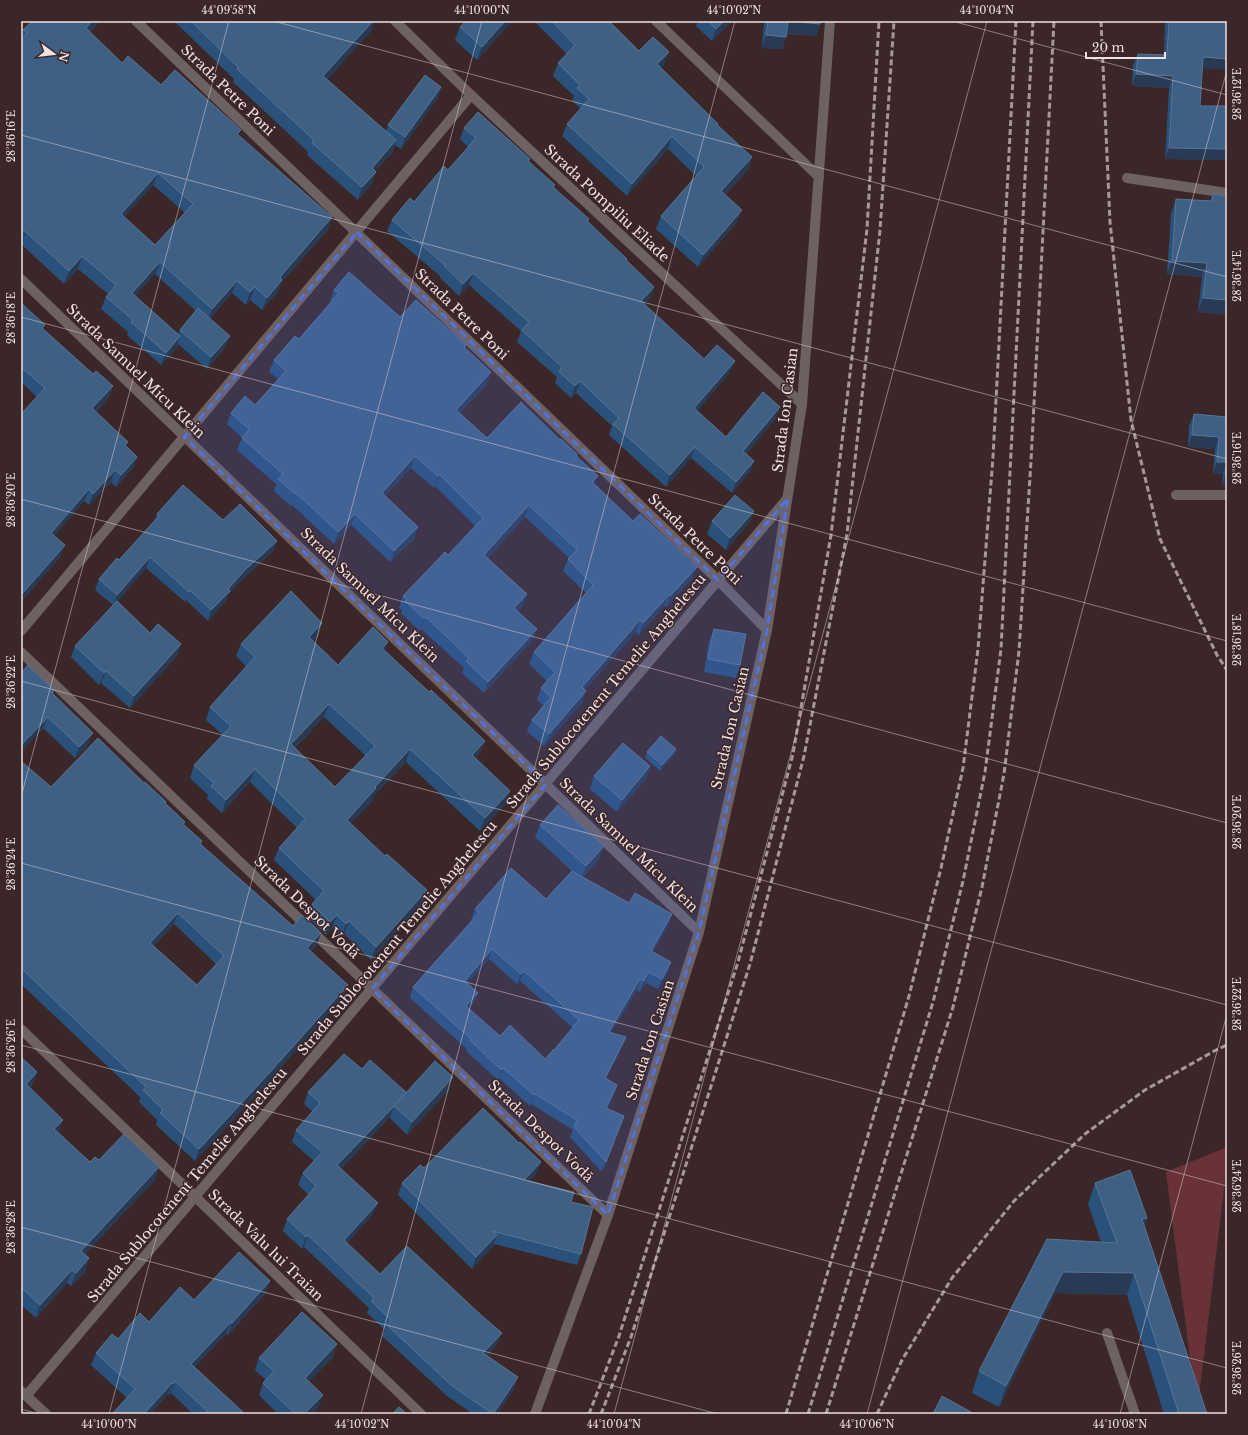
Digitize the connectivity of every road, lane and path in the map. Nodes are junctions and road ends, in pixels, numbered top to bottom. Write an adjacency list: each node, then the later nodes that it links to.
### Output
1 (136, 21): 9 (street, Strada Petre Poni)
2 (395, 21): 5 (street, Strada Pompiliu Eliade)
3 (656, 21): 6 (street)
4 (830, 21): 6 (street, Strada Ion Casian)
5 (471, 95): 9 (street); 11 (street, Strada Pompiliu Eliade)
6 (819, 177): 11 (street, Strada Ion Casian)
7 (1127, 178): 8 (street)
8 (1227, 193)
9 (357, 232): 12 (street); 16 (street, Strada Petre Poni)
10 (21, 279): 12 (street, Strada Samuel Micu Klein)
11 (802, 404): 15 (street, Strada Ion Casian)
12 (184, 437): 18 (street); 20 (street, Strada Samuel Micu Klein)
13 (1176, 495): 14 (street)
14 (1227, 495)
15 (788, 498): 16 (street, Strada Sublocotenent Temelie Anghelescu); 17 (street, Strada Ion Casian)
16 (718, 580): 17 (street, Strada Petre Poni); 20 (street, Strada Sublocotenent Temelie Anghelescu)
17 (767, 630): 21 (street, Strada Ion Casian)
18 (21, 631)
19 (21, 652): 22 (street, Strada Despot Vodă)
20 (546, 784): 21 (street, Strada Samuel Micu Klein); 22 (street, Strada Sublocotenent Temelie Anghelescu)
21 (699, 932): 25 (street, Strada Ion Casian)
22 (372, 989): 24 (street, Strada Sublocotenent Temelie Anghelescu); 25 (street, Strada Despot Vodă)
23 (21, 1029): 24 (street, Strada Valu lui Traian)
24 (196, 1197): 27 (street, Strada Sublocotenent Temelie Anghelescu); 29 (street, Strada Valu lui Traian)
25 (608, 1215): 30 (street, Strada Ion Casian)
26 (1107, 1333): 31 (street)
27 (24, 1393): 28 (street)
28 (46, 1414)
29 (422, 1414)
30 (535, 1414)
31 (1135, 1414)

